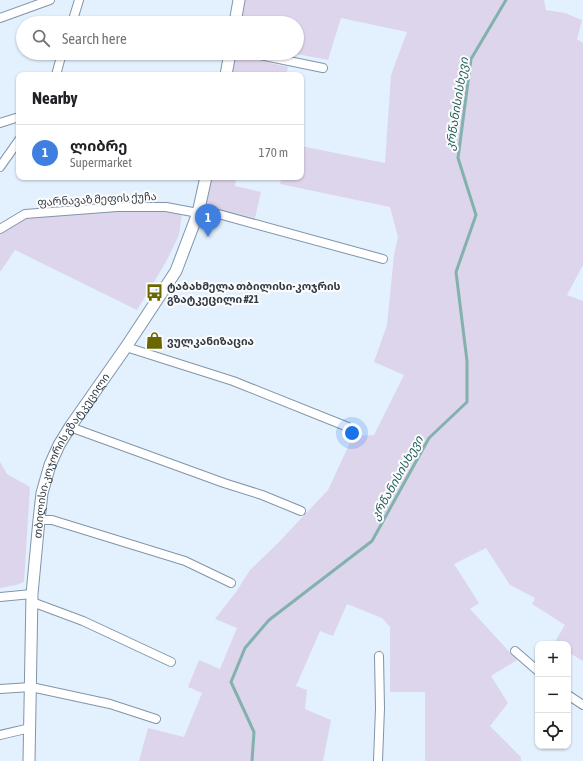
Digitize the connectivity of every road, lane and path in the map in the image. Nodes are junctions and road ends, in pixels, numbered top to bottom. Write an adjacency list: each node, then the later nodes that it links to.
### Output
1 (50, 0): 6 (street)
2 (79, 0): 4 (street)
3 (239, 0): 5 (main road)
4 (74, 16)
5 (236, 16)
6 (0, 18)
7 (60, 60): 11 (street)
8 (229, 60): 12 (main road)
9 (284, 60): 10 (street)
10 (323, 68)
11 (57, 72)
12 (227, 72)
13 (16, 117): 14 (street)
14 (0, 123)
15 (16, 144): 16 (street)
16 (0, 167)
17 (205, 180): 18 (main road, თბილისი-კოჯორის გზატკეცილი)
18 (199, 211): 19 (street, ფარნავაზ მეფის ქუჩა); 20 (street, ფარნავაზ მეფის ქუჩა); 21 (main road, თბილისი-კოჯორის გზატკეცილი)
19 (0, 229)
20 (383, 259)
21 (126, 347): 22 (main road, თბილისი-კოჯორის გზატკეცილი); 23 (street)
22 (70, 427): 24 (street); 25 (main road, თბილისი-კოჯორის გზატკეცილი)
23 (348, 427)
24 (301, 511)
25 (39, 520): 26 (street); 28 (main road, თბილისი-კოჯორის გზატკეცილი)
26 (230, 583)
27 (0, 597): 28 (street)
28 (32, 598): 31 (street); 33 (main road, თბილისი-კოჯორის გზატკეცილი)
29 (516, 652): 32 (street)
30 (379, 656): 41 (street)
31 (171, 662)
32 (535, 668)
33 (31, 686): 34 (street); 37 (street); 38 (main road, თბილისი-კოჯორის გზატკეცილი)
34 (0, 689)
35 (571, 698): 36 (street)
36 (583, 705)
37 (156, 719)
38 (30, 728): 39 (street); 40 (main road, თბილისი-კოჯორის გზატკეცილი)
39 (0, 735)
40 (29, 761)
41 (378, 761)

